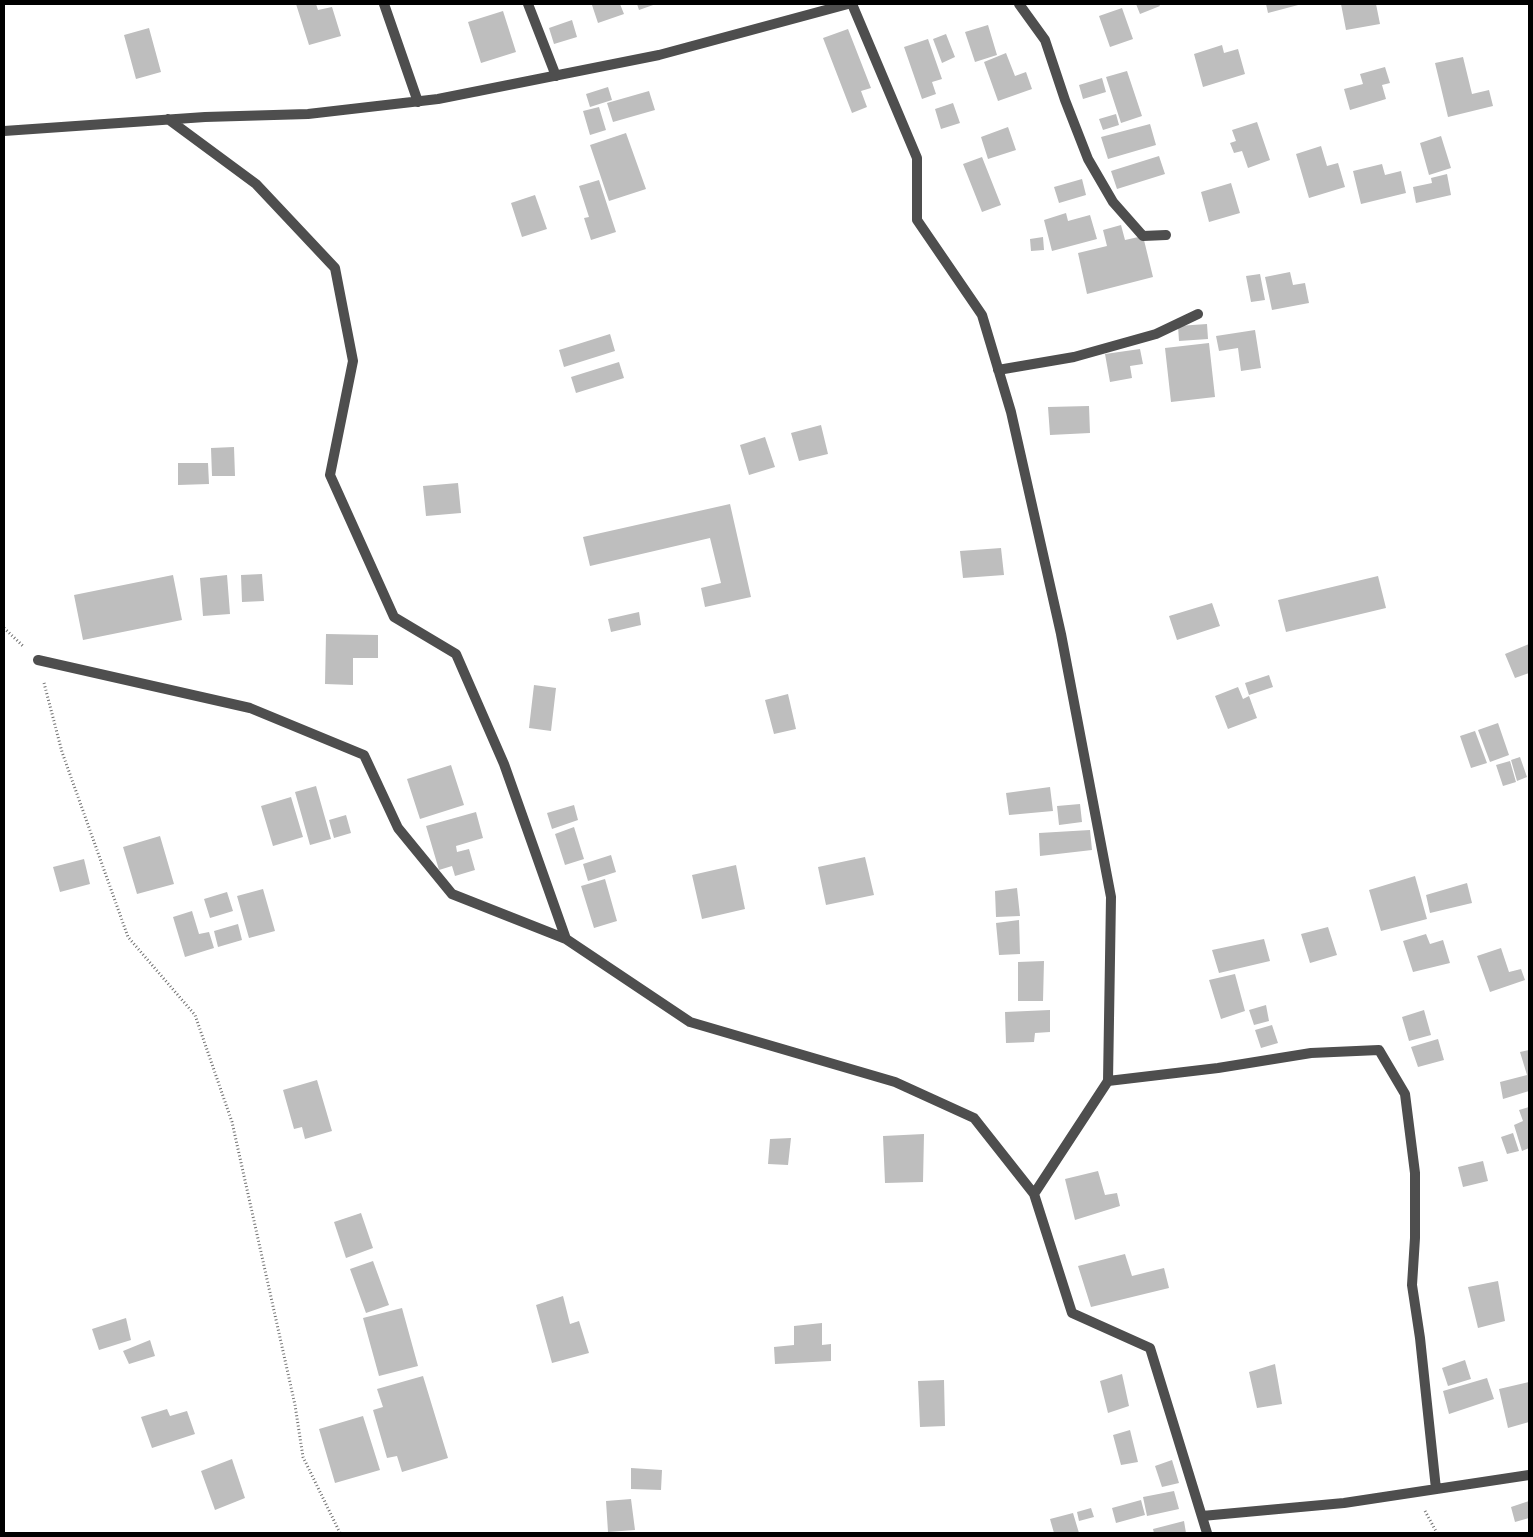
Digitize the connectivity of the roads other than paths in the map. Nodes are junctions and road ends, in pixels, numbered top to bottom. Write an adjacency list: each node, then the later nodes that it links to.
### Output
1 (384, 4): 7 (street)
2 (528, 4): 6 (street)
3 (848, 4): 6 (street)
4 (852, 4): 12 (street)
5 (1019, 4): 10 (street)
6 (556, 76): 7 (street)
7 (418, 102): 8 (street)
8 (168, 120): 9 (street); 14 (street)
9 (4, 131)
10 (1166, 235)
11 (1198, 314): 12 (street)
12 (998, 370): 15 (street)
13 (38, 660): 14 (street)
14 (566, 939): 16 (street)
15 (1108, 1081): 16 (street); 18 (street)
16 (1034, 1194): 19 (street)
17 (1529, 1475): 18 (street)
18 (1436, 1489): 19 (street)
19 (1202, 1516): 20 (street)
20 (1207, 1533)

